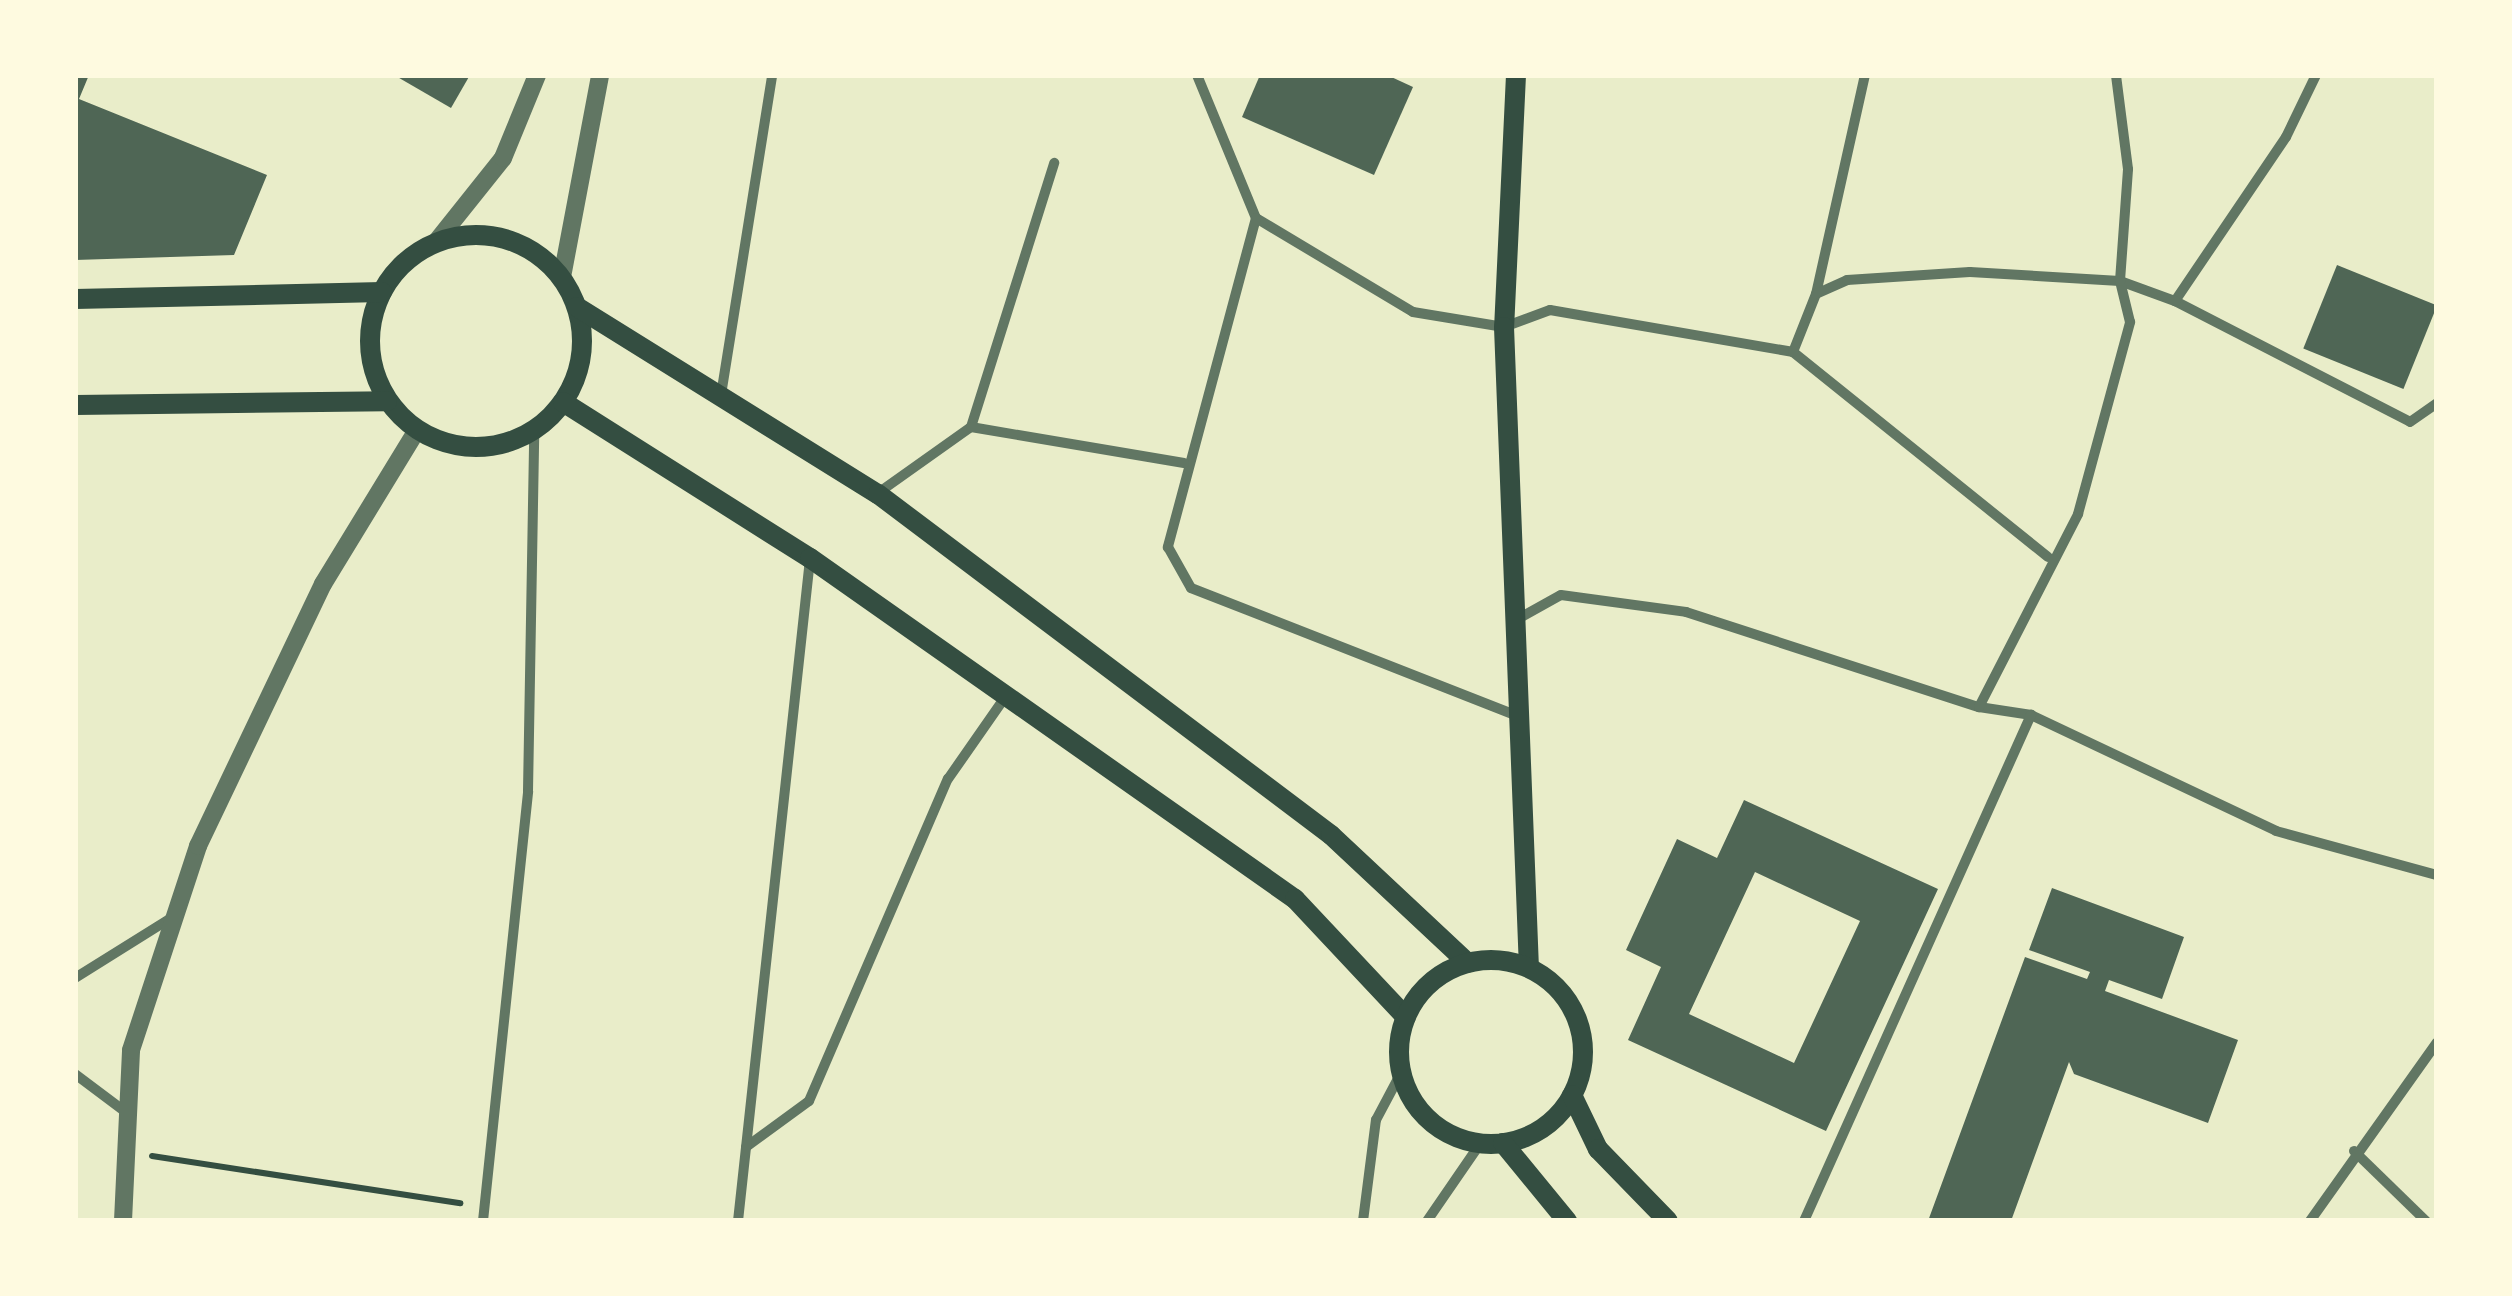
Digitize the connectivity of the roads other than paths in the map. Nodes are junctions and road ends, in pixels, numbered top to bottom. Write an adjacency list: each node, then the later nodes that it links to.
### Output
1 (537, 75): 11 (street)
2 (600, 75): 12 (street)
3 (772, 75): 21 (street)
4 (1197, 75): 10 (street)
5 (1516, 75): 19 (main road)
6 (1866, 75): 15 (street)
7 (2116, 75): 13 (street)
8 (2316, 75): 17 (street)
9 (1054, 162): 26 (street)
10 (1256, 218): 19 (street); 29 (street)
11 (436, 242): 12 (main road); 14 (main road)
12 (562, 278): 18 (main road)
13 (2120, 281): 15 (street); 17 (street); 31 (street)
14 (382, 292): 16 (main road); 22 (main road)
15 (1816, 294): 20 (street)
16 (75, 299)
17 (2175, 302): 24 (street)
18 (576, 306): 21 (main road); 23 (main road)
19 (1504, 327): 20 (street); 33 (main road)
20 (1793, 352): 31 (street)
21 (721, 396): 30 (main road)
22 (388, 402): 25 (main road); 27 (main road)
23 (564, 402): 28 (main road); 32 (main road)
24 (2437, 403)
25 (75, 404)
26 (971, 427): 29 (street); 30 (street)
27 (417, 430): 28 (main road); 39 (street)
28 (534, 430): 54 (street)
29 (1184, 463): 36 (street)
30 (878, 494): 40 (main road)
31 (2048, 557): 35 (street)
32 (810, 558): 34 (main road); 51 (street)
33 (1511, 623): 35 (street); 36 (main road)
34 (1006, 696): 43 (main road); 51 (street)
35 (1979, 707): 37 (street)
36 (1513, 714): 41 (main road)
37 (2031, 715): 38 (street); 60 (street)
38 (2437, 875)
39 (175, 916): 42 (street); 48 (street)
40 (1468, 963): 41 (main road); 43 (main road)
41 (1530, 968): 47 (main road)
42 (75, 978)
43 (1406, 1017): 45 (main road)
44 (2437, 1042): 52 (street)
45 (1401, 1073): 50 (main road); 56 (street)
46 (75, 1074): 48 (street)
47 (1572, 1095): 49 (main road); 59 (main road)
48 (128, 1114): 53 (street)
49 (1504, 1143): 50 (main road); 58 (main road)
50 (1480, 1144): 57 (street)
51 (746, 1147): 55 (street)
52 (2354, 1151): 61 (street); 62 (street)
53 (123, 1221)
54 (483, 1221)
55 (738, 1221)
56 (1363, 1221)
57 (1427, 1221)
58 (1567, 1221)
59 (1668, 1221)
60 (1804, 1221)
61 (2310, 1221)
62 (2426, 1221)

